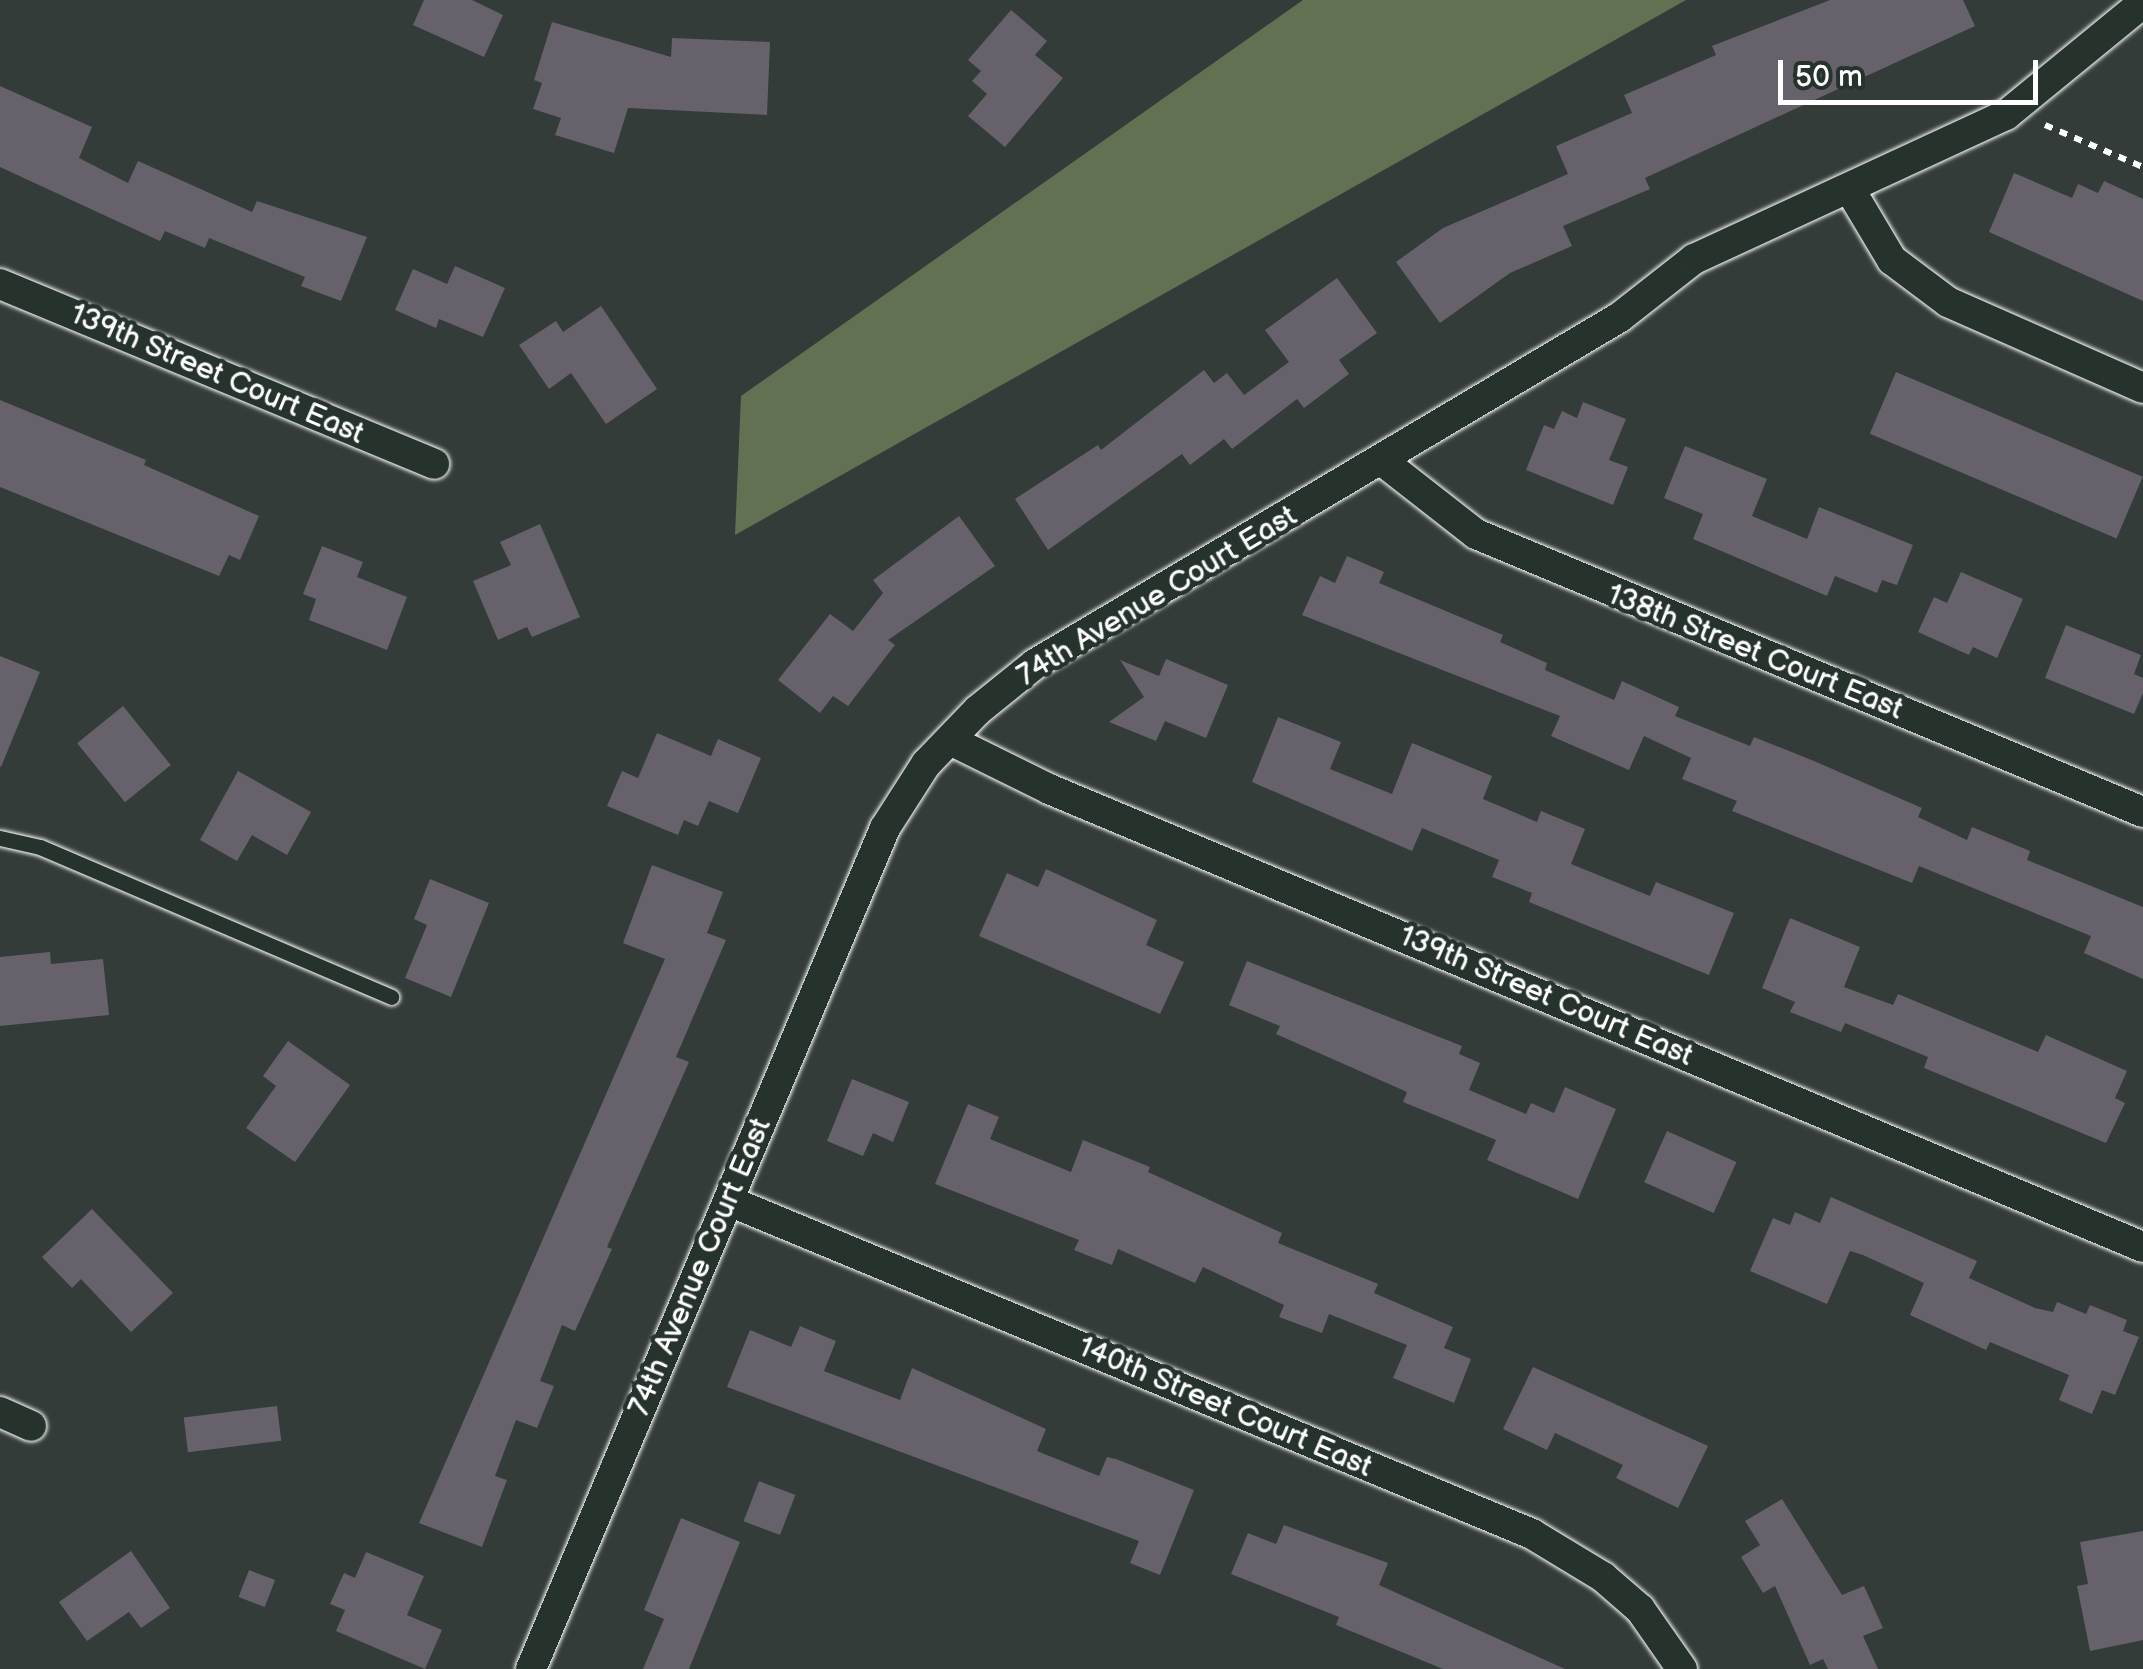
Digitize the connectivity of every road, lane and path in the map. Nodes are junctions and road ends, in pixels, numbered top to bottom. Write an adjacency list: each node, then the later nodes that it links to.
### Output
1 (2143, 3): 2 (street, 74th Avenue Court East)
2 (2011, 111): 3 (path); 4 (street, 74th Avenue Court East)
3 (2143, 167)
4 (1849, 188): 6 (street); 7 (street, 74th Avenue Court East)
5 (0, 284): 8 (street, 139th Street Court East)
6 (2143, 388)
7 (1384, 462): 9 (street, 74th Avenue Court East); 10 (street, 138th Street Court East)
8 (434, 464)
9 (950, 740): 13 (street, 74th Avenue Court East); 14 (street, 139th Street Court East)
10 (2143, 812)
11 (0, 838): 12 (lane)
12 (392, 997)
13 (729, 1201): 17 (street, 74th Avenue Court East); 18 (street, 140th Street Court East)
14 (2143, 1247)
15 (0, 1412): 16 (street)
16 (32, 1426)
17 (531, 1669)
18 (1682, 1669)

